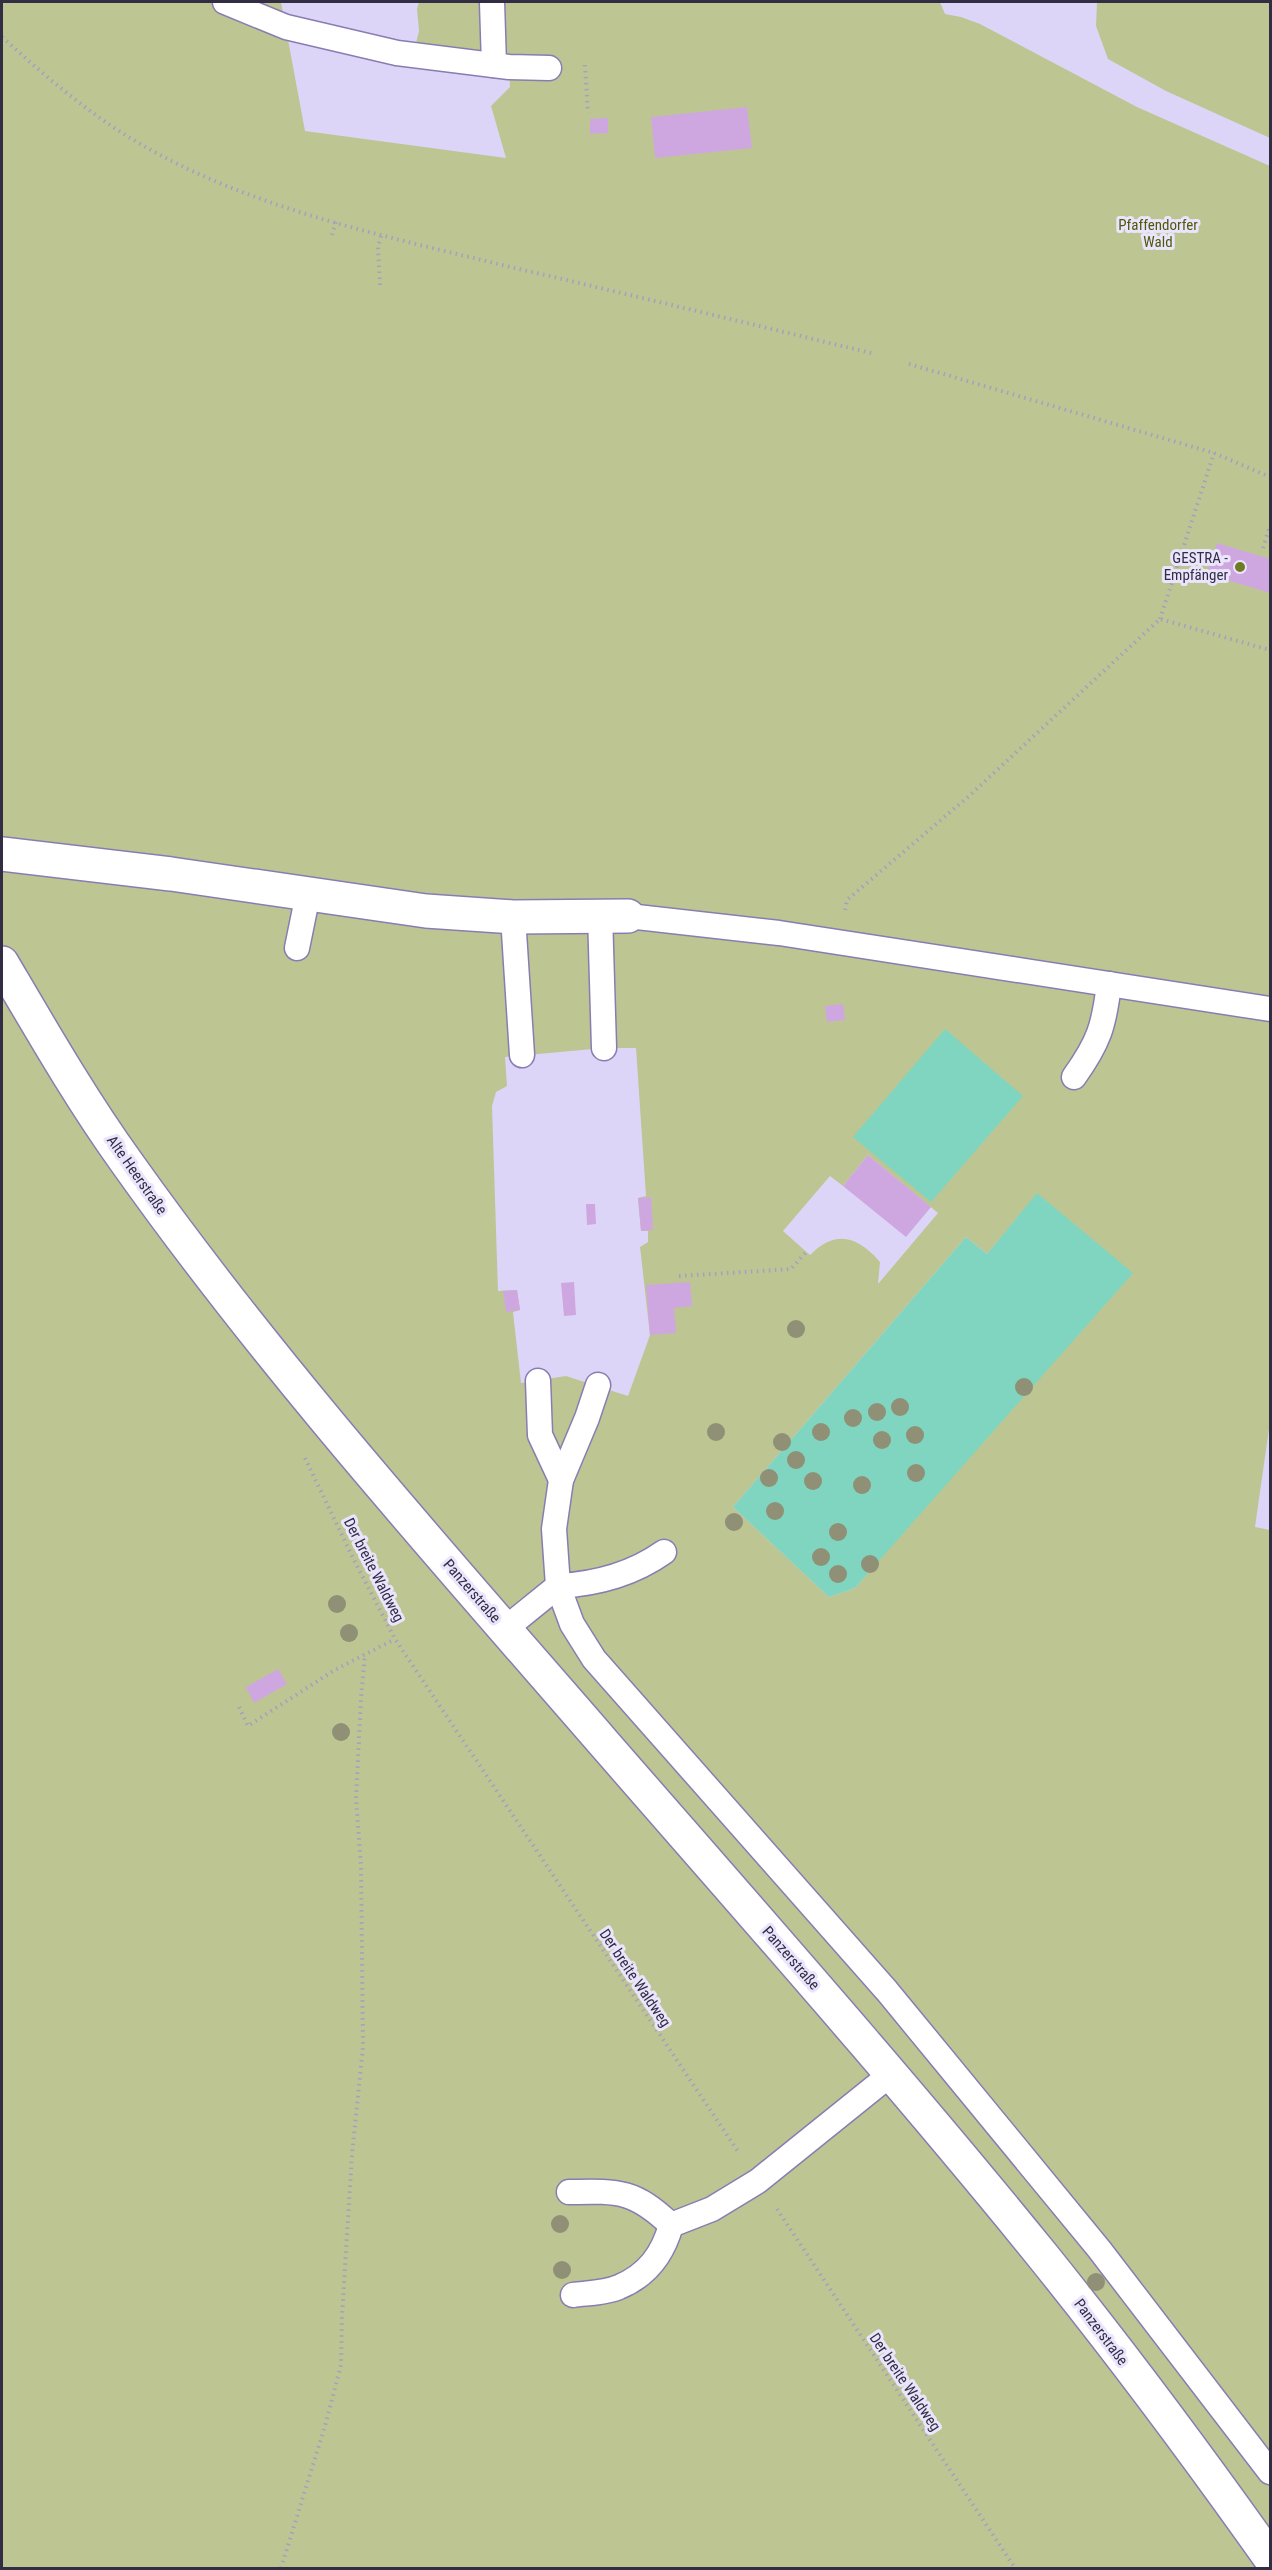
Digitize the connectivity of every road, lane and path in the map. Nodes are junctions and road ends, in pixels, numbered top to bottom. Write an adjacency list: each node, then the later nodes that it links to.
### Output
1 (225, 2): 4 (lane)
2 (492, 2): 4 (lane)
3 (2, 37): 8 (path)
4 (494, 65): 6 (lane)
5 (585, 65): 7 (path)
6 (549, 68)
7 (588, 112)
8 (336, 222): 9 (path); 10 (path)
9 (332, 235)
10 (381, 236): 11 (path); 12 (path)
11 (380, 285)
12 (875, 354)
13 (909, 364): 14 (path)
14 (1214, 453): 15 (path); 18 (path)
15 (1270, 477)
16 (1270, 526): 17 (path)
17 (1263, 548)
18 (1160, 620): 19 (path); 24 (path)
19 (1270, 650)
20 (2, 854): 21 (street)
21 (308, 894): 23 (street); 25 (lane)
22 (614, 915): 23 (street); 24 (lane); 29 (lane)
23 (513, 917): 30 (lane)
24 (838, 943): 27 (lane)
25 (297, 948)
26 (2, 963): 34 (street, Alte Heerstraße)
27 (1109, 984): 28 (lane); 31 (lane)
28 (1270, 1010)
29 (604, 1048)
30 (522, 1055)
31 (1074, 1077)
32 (807, 1251): 33 (path)
33 (679, 1276)
34 (291, 1375): 41 (street, Panzerstraße)
35 (538, 1381): 38 (lane)
36 (598, 1385): 38 (lane)
37 (301, 1449): 42 (path, Der breite Waldweg)
38 (561, 1480): 40 (lane)
39 (664, 1552): 40 (lane)
40 (558, 1586): 41 (lane); 50 (lane)
41 (505, 1629): 45 (street, Panzerstraße)
42 (395, 1639): 43 (path); 46 (path, Der breite Waldweg)
43 (365, 1654): 44 (path); 52 (path)
44 (239, 1707)
45 (891, 2074): 46 (lane); 51 (street, Panzerstraße)
46 (758, 2181): 48 (lane); 53 (path, Der breite Waldweg)
47 (569, 2192): 48 (lane)
48 (671, 2225): 49 (lane)
49 (573, 2295)
50 (1270, 2472)
51 (1270, 2558)
52 (280, 2568)
53 (1015, 2568)

